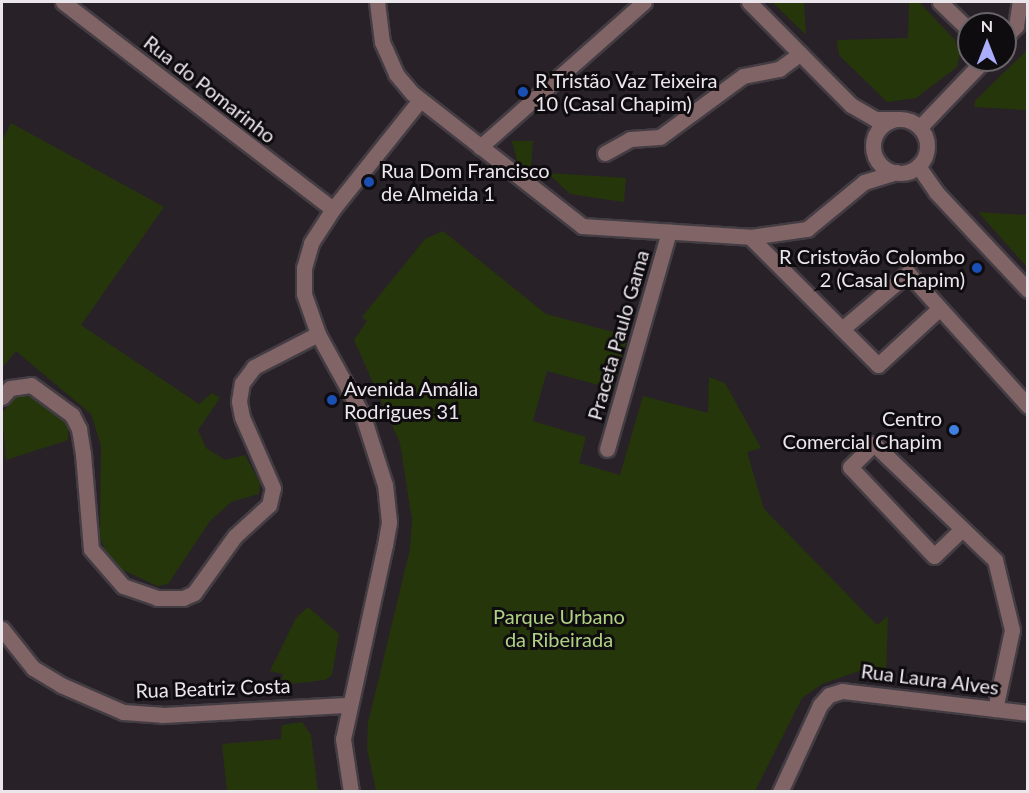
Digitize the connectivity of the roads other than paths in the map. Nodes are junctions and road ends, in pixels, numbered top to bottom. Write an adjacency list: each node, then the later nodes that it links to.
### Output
1 (63, 2): 18 (street, Rua do Pomarinho)
2 (377, 2): 11 (street)
3 (644, 2): 14 (street)
4 (749, 2): 9 (street)
5 (940, 2): 7 (street)
6 (1020, 2): 8 (street)
7 (957, 18)
8 (1017, 23)
9 (800, 54): 12 (street); 15 (street)
10 (973, 72): 13 (street)
11 (420, 100): 14 (street); 18 (street)
12 (898, 119): 13 (street); 17 (street)
13 (920, 127): 16 (street)
14 (480, 147): 19 (street)
15 (605, 153)
16 (918, 166): 17 (street); 21 (street)
17 (897, 172): 20 (street)
18 (333, 209): 24 (street)
19 (669, 232): 20 (street); 27 (street, Praceta Paulo Gama)
20 (750, 237): 23 (street)
21 (1028, 290)
22 (939, 309): 23 (street); 23 (street); 26 (street)
23 (843, 329)
24 (318, 334): 25 (street); 30 (street)
25 (2, 396)
26 (1028, 406)
27 (607, 449)
28 (961, 530): 28 (street); 31 (street)
29 (2, 628): 30 (street, Rua Beatriz Costa)
30 (348, 705): 33 (street)
31 (995, 709): 32 (street, Rua Laura Alves); 34 (street, Rua Laura Alves)
32 (1028, 713)
33 (351, 792)
34 (780, 792)

